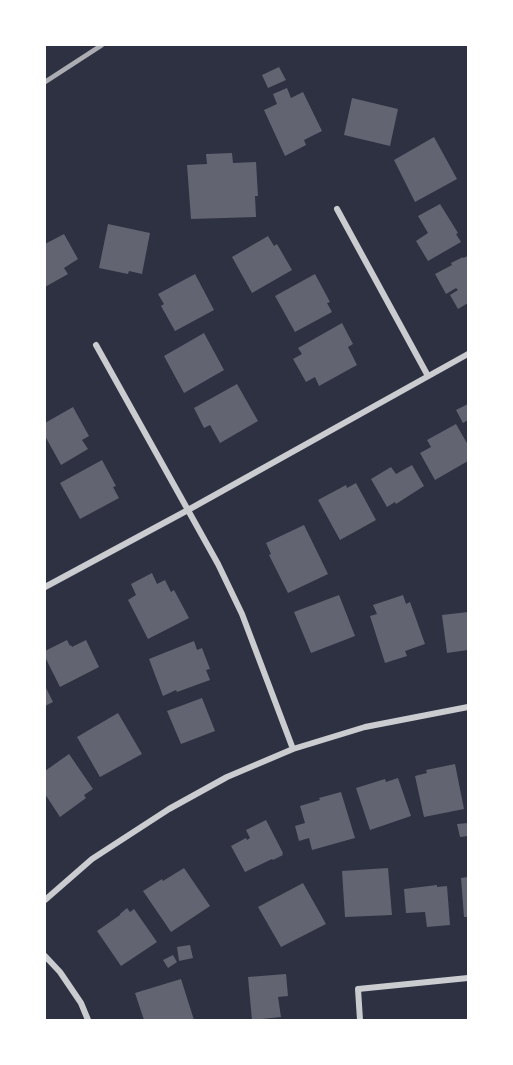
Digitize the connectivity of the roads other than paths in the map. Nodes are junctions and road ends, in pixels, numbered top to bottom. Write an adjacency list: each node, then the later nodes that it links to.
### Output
1 (337, 209): 4 (street)
2 (96, 345): 5 (street)
3 (468, 354): 4 (street)
4 (428, 376): 5 (street)
5 (188, 510): 6 (street); 8 (street)
6 (45, 587)
7 (468, 707): 8 (street)
8 (293, 749): 9 (street)
9 (45, 900)
10 (45, 956): 12 (street)
11 (468, 978): 13 (street)
12 (88, 1020)
13 (360, 1020)

